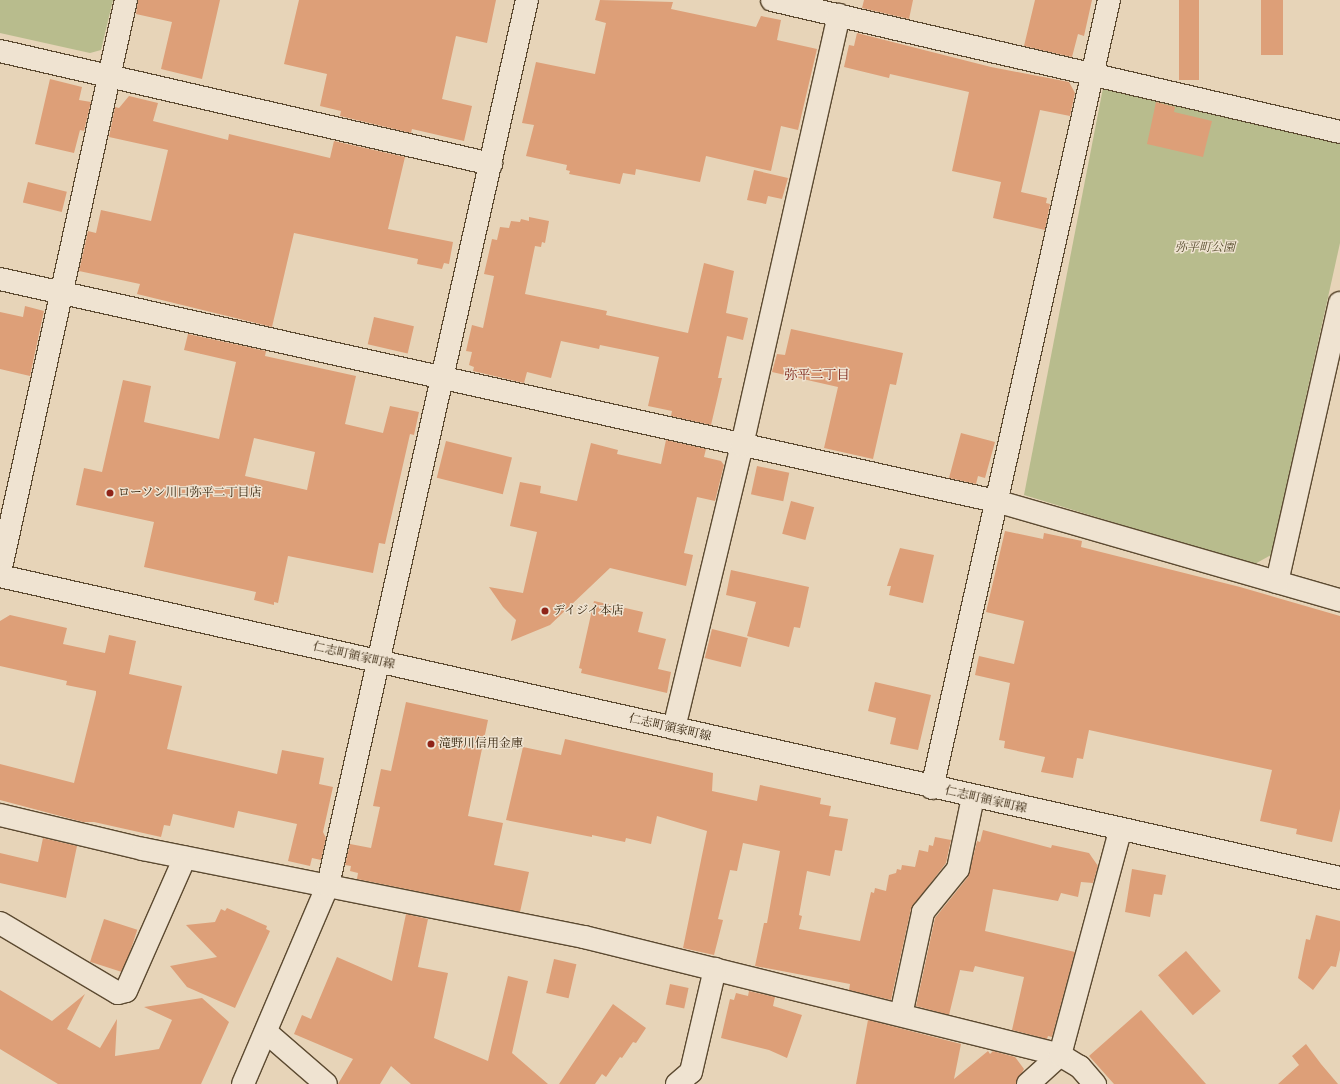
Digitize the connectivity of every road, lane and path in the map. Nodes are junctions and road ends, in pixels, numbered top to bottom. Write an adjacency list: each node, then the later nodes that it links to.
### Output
1 (126, 0): 8 (street)
2 (528, 0): 10 (street)
3 (772, 0): 5 (street)
4 (1109, 0): 7 (street)
5 (839, 15): 7 (street); 15 (street)
6 (0, 51): 8 (street)
7 (1092, 74): 9 (street); 16 (street)
8 (109, 76): 10 (street); 12 (street)
9 (1340, 132)
10 (491, 164): 14 (street)
11 (0, 280): 12 (street)
12 (60, 293): 14 (street); 17 (street)
13 (1340, 303): 19 (street)
14 (444, 377): 15 (street); 21 (street)
15 (742, 446): 16 (street); 22 (street)
16 (996, 501): 19 (street); 23 (street)
17 (0, 572)
18 (0, 576): 21 (street, 仁志町領家町線)
19 (1277, 582): 20 (street)
20 (1340, 600)
21 (379, 662): 22 (street, 仁志町領家町線); 29 (street)
22 (674, 728): 23 (street, 仁志町領家町線)
23 (932, 788): 24 (street, 仁志町領家町線)
24 (973, 797): 26 (street, 仁志町領家町線); 32 (street)
25 (0, 815): 27 (street)
26 (1120, 831): 28 (street, 仁志町領家町線); 34 (street)
27 (185, 857): 29 (street); 30 (street)
28 (1340, 878)
29 (328, 886): 31 (street); 33 (street)
30 (0, 923)
31 (715, 970): 32 (street); 35 (street)
32 (901, 1016): 34 (street)
33 (266, 1032): 36 (street); 37 (street)
34 (1060, 1055): 38 (street); 39 (street)
35 (689, 1080)
36 (243, 1084)
37 (326, 1084)
38 (1028, 1084)
39 (1095, 1084)

